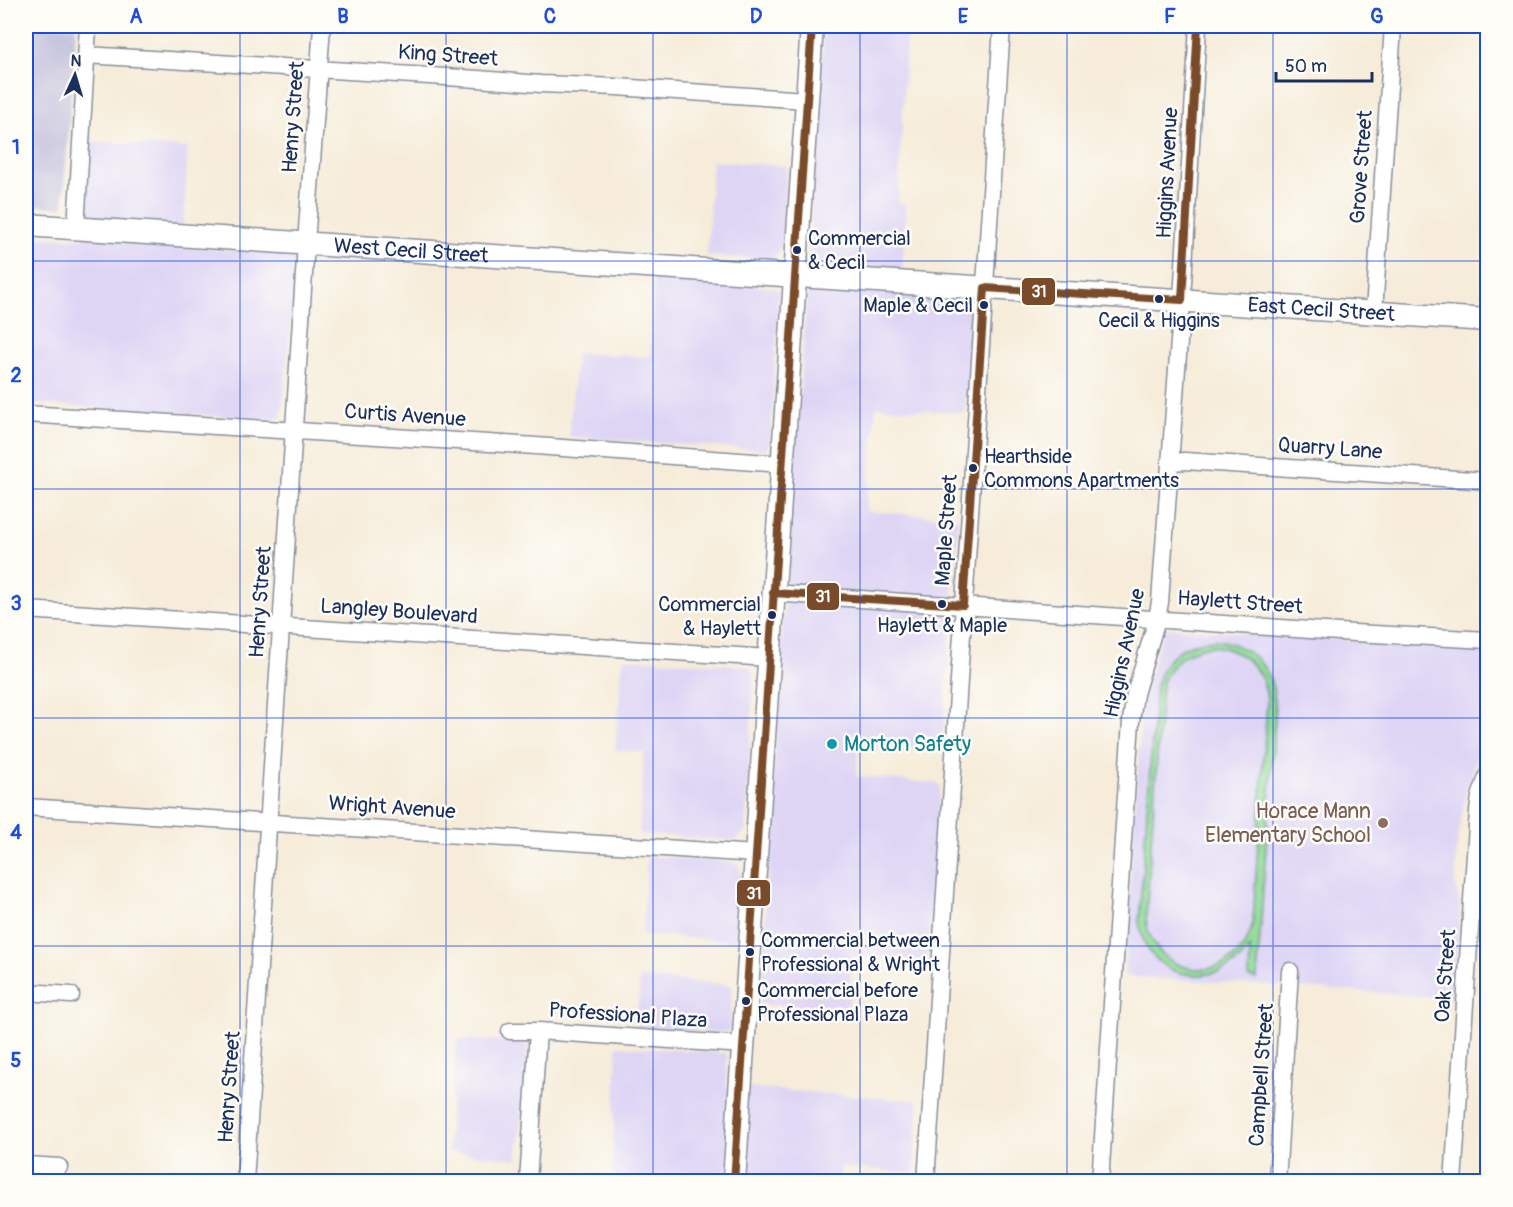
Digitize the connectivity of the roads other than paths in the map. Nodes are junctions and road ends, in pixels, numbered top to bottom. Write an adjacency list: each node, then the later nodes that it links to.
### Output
1 (88, 26): 7 (street)
2 (322, 26): 8 (street, Henry Street)
3 (812, 26): 9 (main road)
4 (1002, 26): 14 (street, Maple Street)
5 (1198, 26): 15 (street, Higgins Avenue)
6 (1393, 26): 16 (street, Grove Street)
7 (86, 55): 8 (street, King Street); 11 (street)
8 (319, 69): 9 (street, King Street); 12 (street, Henry Street)
9 (806, 100): 13 (main road)
10 (26, 225): 11 (main road, West Cecil Street)
11 (76, 228): 12 (main road, West Cecil Street)
12 (306, 243): 13 (main road, West Cecil Street); 19 (street, Henry Street)
13 (795, 276): 14 (main road, East Cecil Street); 21 (main road)
14 (985, 288): 15 (main road, East Cecil Street); 24 (street, Maple Street)
15 (1182, 300): 16 (main road, East Cecil Street); 20 (street, Higgins Avenue)
16 (1374, 312): 17 (main road, East Cecil Street)
17 (1488, 320)
18 (26, 414): 19 (street, Curtis Avenue)
19 (294, 430): 21 (street, Curtis Avenue); 27 (street, Henry Street)
20 (1170, 462): 22 (street, Quarry Lane); 26 (street, Higgins Avenue)
21 (782, 464): 23 (main road)
22 (1488, 481)
23 (773, 593): 24 (street, Haylett Street); 29 (main road)
24 (963, 606): 26 (street, Haylett Street); 46 (street, Maple Street)
25 (26, 610): 27 (street, Langley Boulevard)
26 (1157, 619): 28 (street, Haylett Street); 47 (street, Higgins Avenue)
27 (281, 627): 29 (street, Langley Boulevard); 33 (street, Henry Street)
28 (1488, 640)
29 (769, 658): 34 (main road)
30 (1488, 774): 32 (street, Oak Street)
31 (26, 807): 33 (street, Wright Avenue)
32 (1483, 812): 49 (street, Oak Street)
33 (268, 822): 34 (street, Wright Avenue); 43 (street, Henry Street)
34 (756, 854): 40 (main road)
35 (1290, 971): 48 (street, Campbell Street)
36 (26, 993): 37 (street)
37 (70, 995)
38 (510, 1031): 39 (street, Professional Plaza)
39 (538, 1031): 40 (street, Professional Plaza); 44 (street)
40 (744, 1045): 45 (main road)
41 (26, 1165): 42 (street)
42 (59, 1167)
43 (245, 1182)
44 (528, 1182)
45 (734, 1182)
46 (926, 1182)
47 (1100, 1182)
48 (1277, 1182)
49 (1453, 1182)

